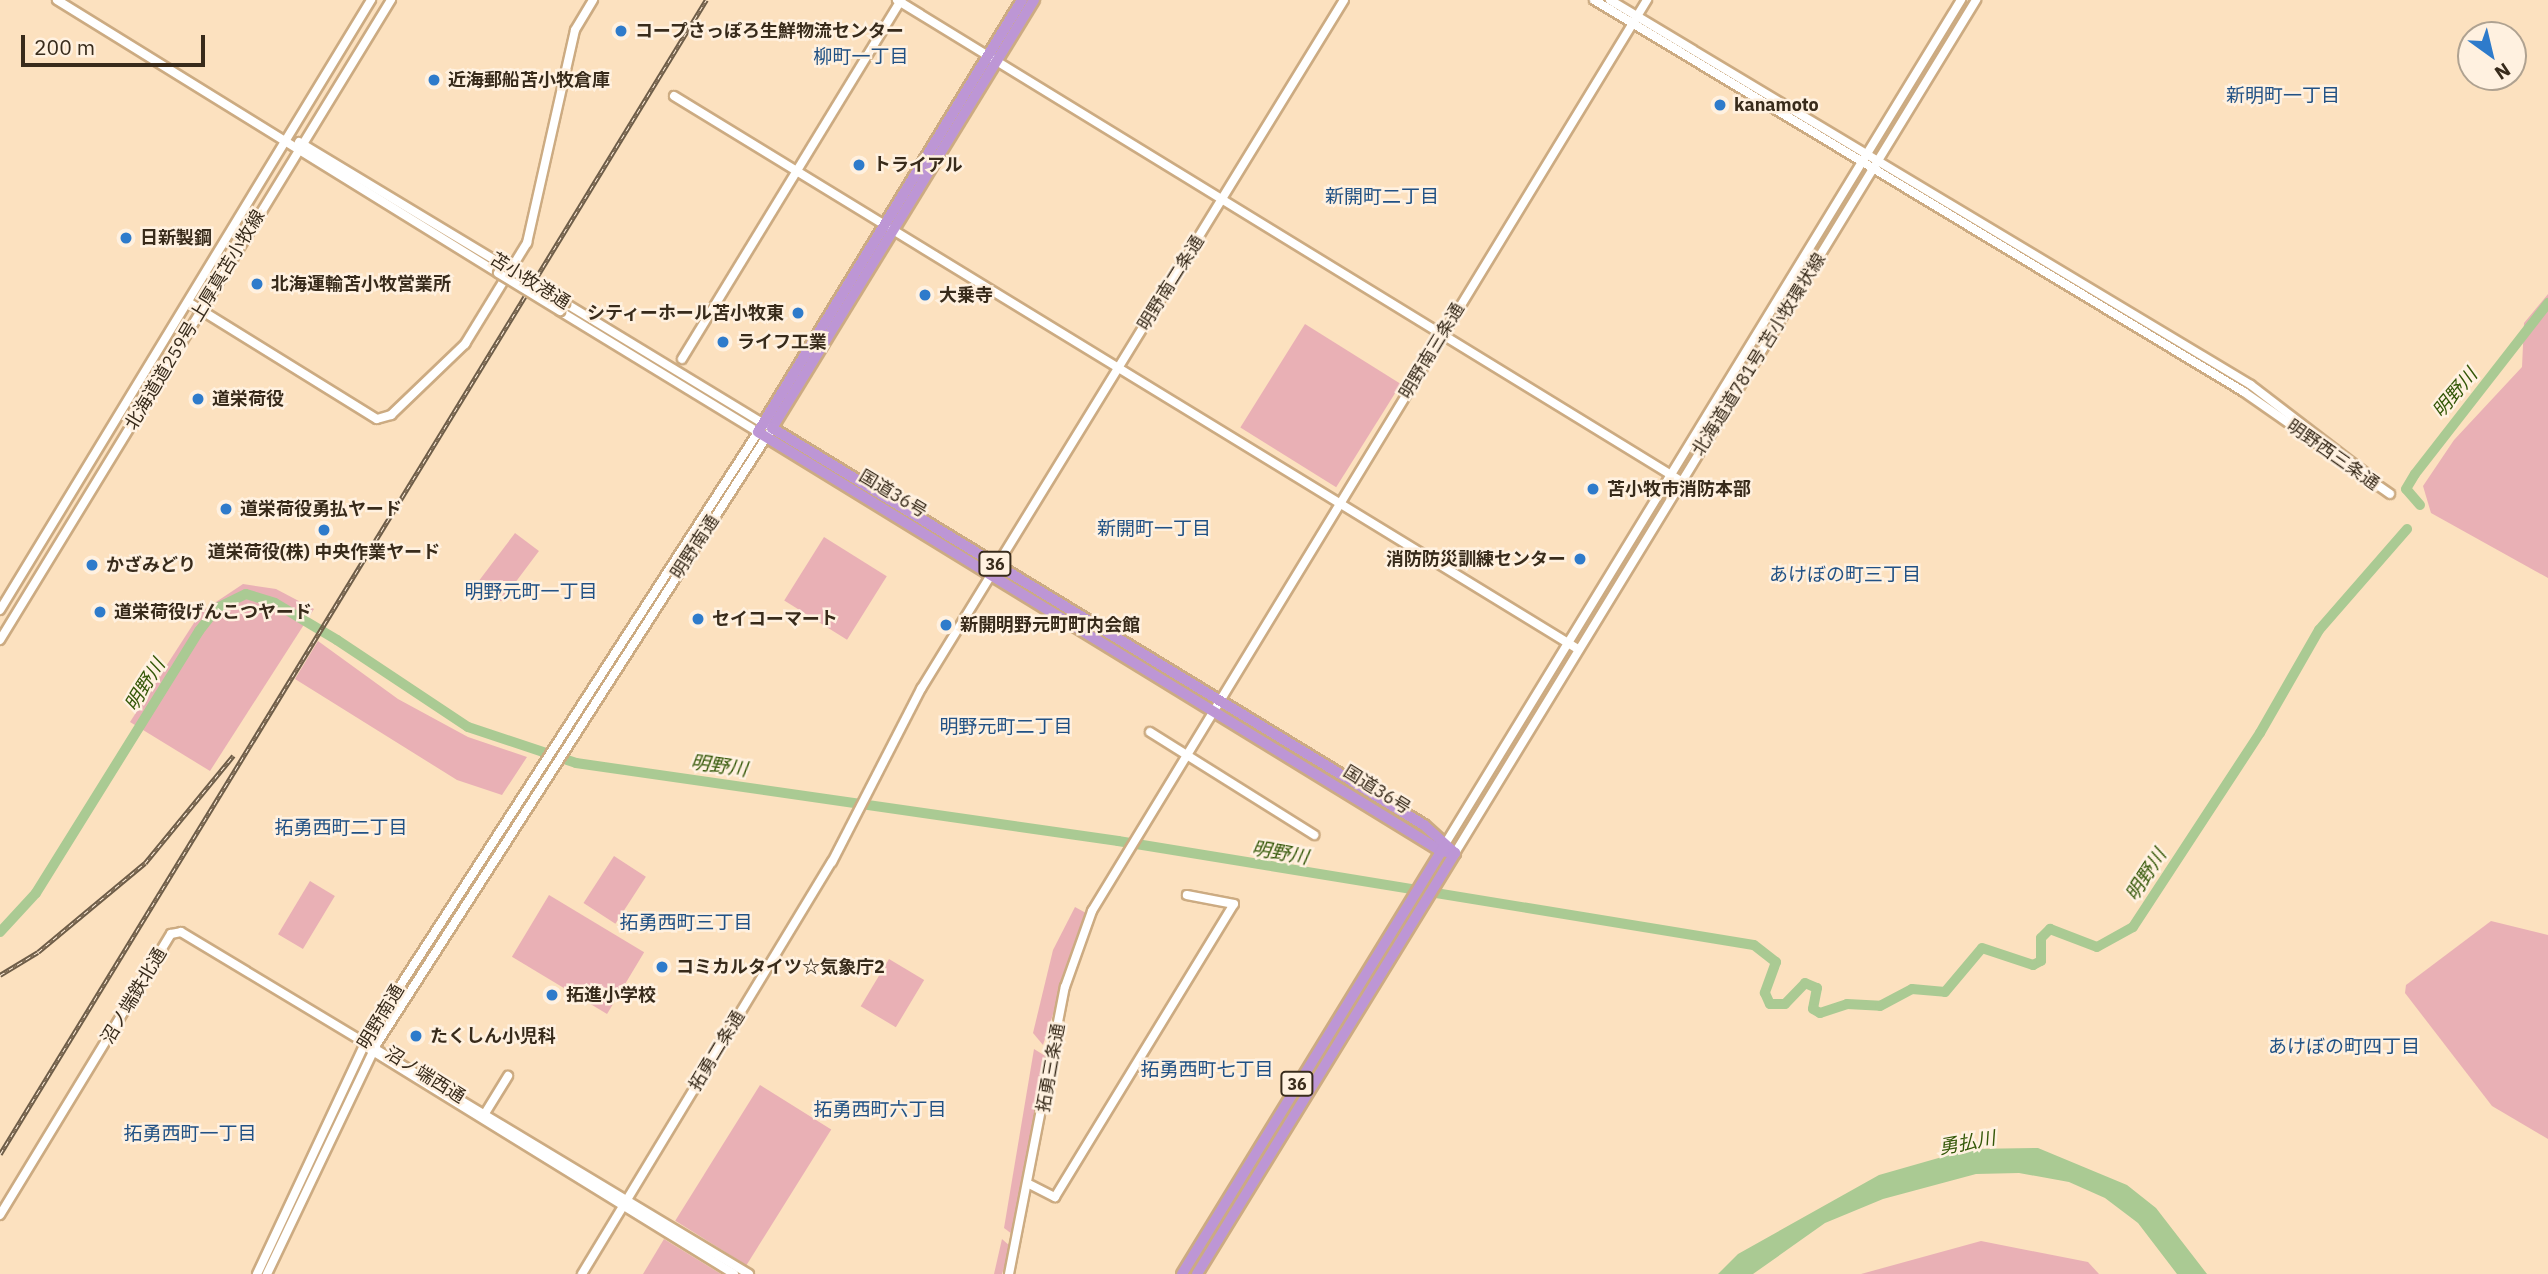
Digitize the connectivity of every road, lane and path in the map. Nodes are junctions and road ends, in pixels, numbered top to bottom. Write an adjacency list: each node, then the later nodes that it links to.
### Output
1 (57, 0): 17 (street, 苫小牧港通)
2 (371, 0): 17 (street, 北海道道259号 上厚真苫小牧線)
3 (391, 0): 18 (street, 北海道道259号 上厚真苫小牧線)
4 (593, 0): 27 (street)
5 (1022, 0): 15 (highway)
6 (1034, 0): 15 (highway)
7 (1344, 0): 24 (street, 明野南二条通)
8 (1594, 0): 14 (street, 明野西三条通)
9 (1610, 0): 14 (street, 明野西三条通)
10 (1647, 0): 14 (street, 明野南三条通)
11 (1961, 0): 19 (street, 北海道道781号 苫小牧環状線)
12 (1976, 0): 20 (street, 北海道道781号 苫小牧環状線)
13 (899, 1): 15 (street); 22 (street)
14 (1635, 20): 19 (street, 明野西三条通); 21 (street, 明野西三条通); 28 (street, 明野南三条通)
15 (993, 58): 24 (street); 25 (highway)
16 (674, 96): 22 (street)
17 (285, 140): 18 (street, 苫小牧港通); 26 (street, 北海道道259号 上厚真苫小牧線)
18 (301, 147): 27 (street, 北海道道259号 上厚真苫小牧線); 31 (street, 苫小牧港通, bridge)
19 (1866, 155): 20 (street, 明野西三条通); 21 (street, 北海道道781号 苫小牧環状線)
20 (1878, 162): 23 (street, 北海道道781号 苫小牧環状線); 23 (street, 明野西三条通)
21 (1861, 163): 23 (street, 明野西三条通); 32 (street, 北海道道781号 苫小牧環状線)
22 (797, 170): 25 (street); 29 (street)
23 (1873, 170): 33 (street, 北海道道781号 苫小牧環状線)
24 (1222, 199): 28 (street); 30 (street, 明野南二条通)
25 (889, 227): 30 (street); 31 (highway)
26 (188, 302): 27 (street); 36 (street, 北海道道259号 上厚真苫小牧線)
27 (201, 310): 37 (street, 北海道道259号 上厚真苫小牧線)
28 (1443, 333): 32 (street); 34 (street, 明野南三条通)
29 (682, 359)
30 (1119, 367): 34 (street); 35 (street, 明野南二条通)
31 (765, 430): 35 (highway, 国道36号 / 36); 47 (street, 明野南通); 48 (street, 明野南通)
32 (1670, 475): 33 (street); 38 (street, 北海道道781号 苫小牧環状線)
33 (1681, 481): 39 (street, 北海道道781号 苫小牧環状線)
34 (1339, 502): 38 (street); 40 (street, 明野南三条通)
35 (995, 570): 40 (highway, 国道36号 / 36); 53 (street, 拓勇二条通)
36 (0, 610)
37 (0, 640)
38 (1568, 642): 39 (street); 44 (street, 北海道道781号 苫小牧環状線)
39 (1578, 649): 45 (street, 北海道道781号 苫小牧環状線)
40 (1215, 705): 42 (street); 44 (highway, 国道36号 / 36)
41 (1150, 732): 42 (street)
42 (1185, 754): 43 (street); 51 (street, 拓勇三条通)
43 (1314, 835)
44 (1444, 846): 45 (highway, 36); 61 (highway, 36)
45 (1455, 853): 62 (highway, 36)
46 (1187, 895): 51 (street)
47 (365, 1043): 48 (street, 沼ノ端西通); 52 (street, 明野南通); 54 (street, 沼ノ端鉄北通)
48 (373, 1049): 50 (street, 沼ノ端西通); 52 (street, 明野南通)
49 (508, 1076): 50 (street)
50 (483, 1116): 53 (street, 沼ノ端西通)
51 (1031, 1185): 60 (street, 拓勇三条通)
52 (298, 1198): 55 (street, 明野南通); 56 (street, 明野南通)
53 (625, 1203): 57 (street, 拓勇二条通); 58 (street, 沼ノ端西通); 59 (street, 沼ノ端西通)
54 (0, 1214)
55 (257, 1274)
56 (267, 1274)
57 (582, 1274)
58 (734, 1274)
59 (749, 1274)
60 (1009, 1274)
61 (1182, 1274)
62 (1197, 1274)

